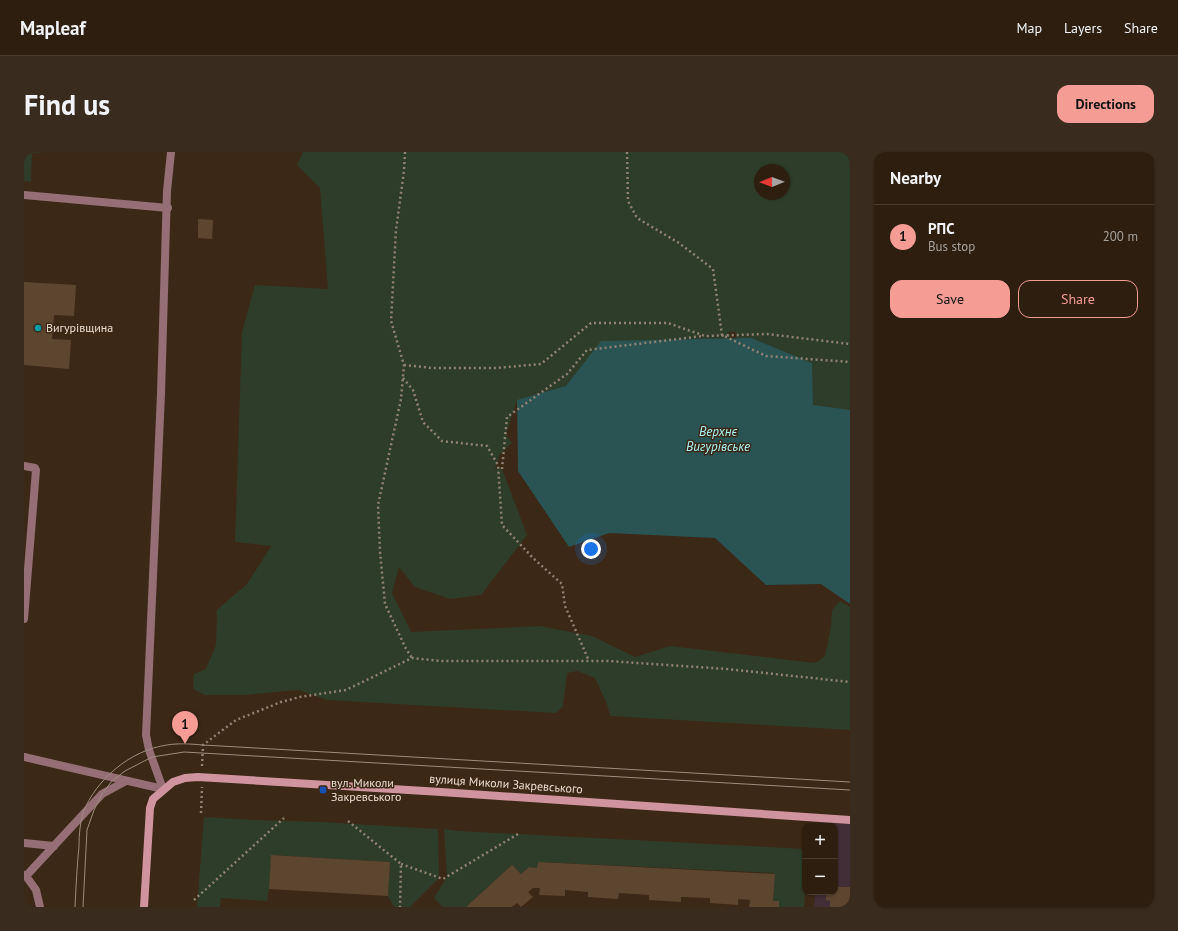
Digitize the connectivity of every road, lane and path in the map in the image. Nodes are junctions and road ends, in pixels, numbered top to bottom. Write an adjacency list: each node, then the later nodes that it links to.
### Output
1 (171, 152): 4 (lane)
2 (405, 152): 12 (path)
3 (627, 152): 8 (path)
4 (167, 191): 5 (lane); 7 (lane)
5 (176, 192)
6 (24, 195): 7 (lane)
7 (168, 208): 23 (lane)
8 (722, 335): 9 (path); 10 (path); 11 (path)
9 (705, 336): 12 (path); 15 (path)
10 (850, 344)
11 (850, 362)
12 (404, 365): 13 (path)
13 (402, 378): 17 (path); 18 (path)
14 (24, 466): 16 (lane)
15 (502, 468)
16 (24, 619)
17 (412, 658): 18 (path); 21 (path)
18 (589, 661): 19 (path)
19 (850, 682)
20 (24, 757): 22 (lane)
21 (202, 777): 23 (street, вулиця Миколи Закревського); 24 (path); 26 (street, вулиця Миколи Закревського)
22 (126, 781): 23 (lane); 30 (lane)
23 (163, 789): 37 (street)
24 (200, 813)
25 (284, 818): 33 (path)
26 (850, 820)
27 (348, 821): 31 (path)
28 (518, 834): 31 (path)
29 (24, 843): 30 (lane)
30 (54, 846): 32 (lane)
31 (401, 864): 38 (path)
32 (25, 875): 36 (lane)
33 (194, 900)
34 (24, 904): 35 (path)
35 (26, 907)
36 (40, 907)
37 (144, 907)
38 (400, 907)

